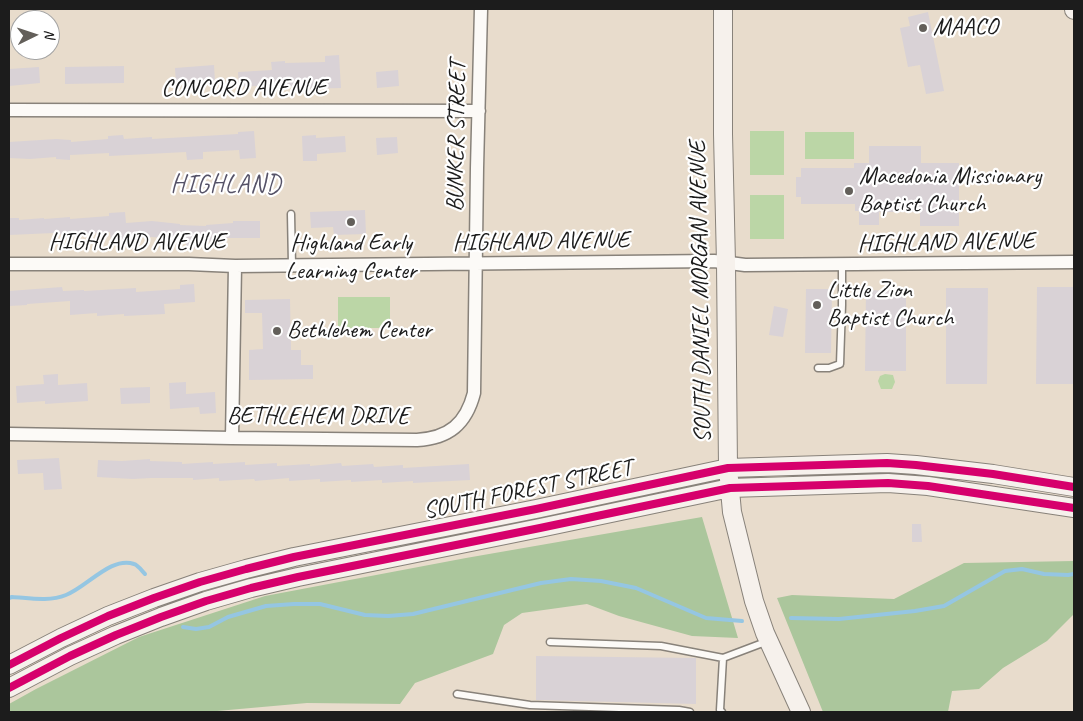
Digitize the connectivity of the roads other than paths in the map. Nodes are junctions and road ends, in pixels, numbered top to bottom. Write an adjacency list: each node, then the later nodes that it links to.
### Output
1 (481, 9): 4 (street, BUNKER STREET)
2 (723, 9): 8 (street, SOUTH DANIEL MORGAN AVENUE)
3 (9, 110): 4 (street, CONCORD AVENUE)
4 (479, 111): 7 (street, BUNKER STREET)
5 (291, 214): 10 (lane)
6 (1074, 262): 11 (street, HIGHLAND AVENUE)
7 (475, 263): 8 (street, HIGHLAND AVENUE); 10 (street, HIGHLAND AVENUE); 15 (street, BETHLEHEM DRIVE)
8 (726, 263): 11 (street, HIGHLAND AVENUE); 16 (street, SOUTH DANIEL MORGAN AVENUE)
9 (9, 264): 12 (street, HIGHLAND AVENUE)
10 (292, 265): 12 (street, HIGHLAND AVENUE)
11 (842, 265): 13 (lane)
12 (235, 266): 15 (street)
13 (818, 368)
14 (9, 434): 15 (street, BETHLEHEM DRIVE)
15 (232, 438)
16 (728, 468): 17 (street, SOUTH FOREST STREET); 18 (street, SOUTH DANIEL MORGAN AVENUE); 23 (street, SOUTH FOREST STREET)
17 (1074, 486)
18 (730, 488): 19 (street, SOUTH FOREST STREET); 20 (street, SOUTH DANIEL MORGAN AVENUE); 24 (street, SOUTH FOREST STREET)
19 (1074, 508)
20 (769, 640): 22 (lane); 28 (street, SOUTH DANIEL MORGAN AVENUE)
21 (550, 642): 22 (lane)
22 (723, 658): 27 (lane)
23 (9, 665)
24 (9, 688)
25 (457, 694): 26 (lane)
26 (690, 712)
27 (722, 712)
28 (801, 712)

